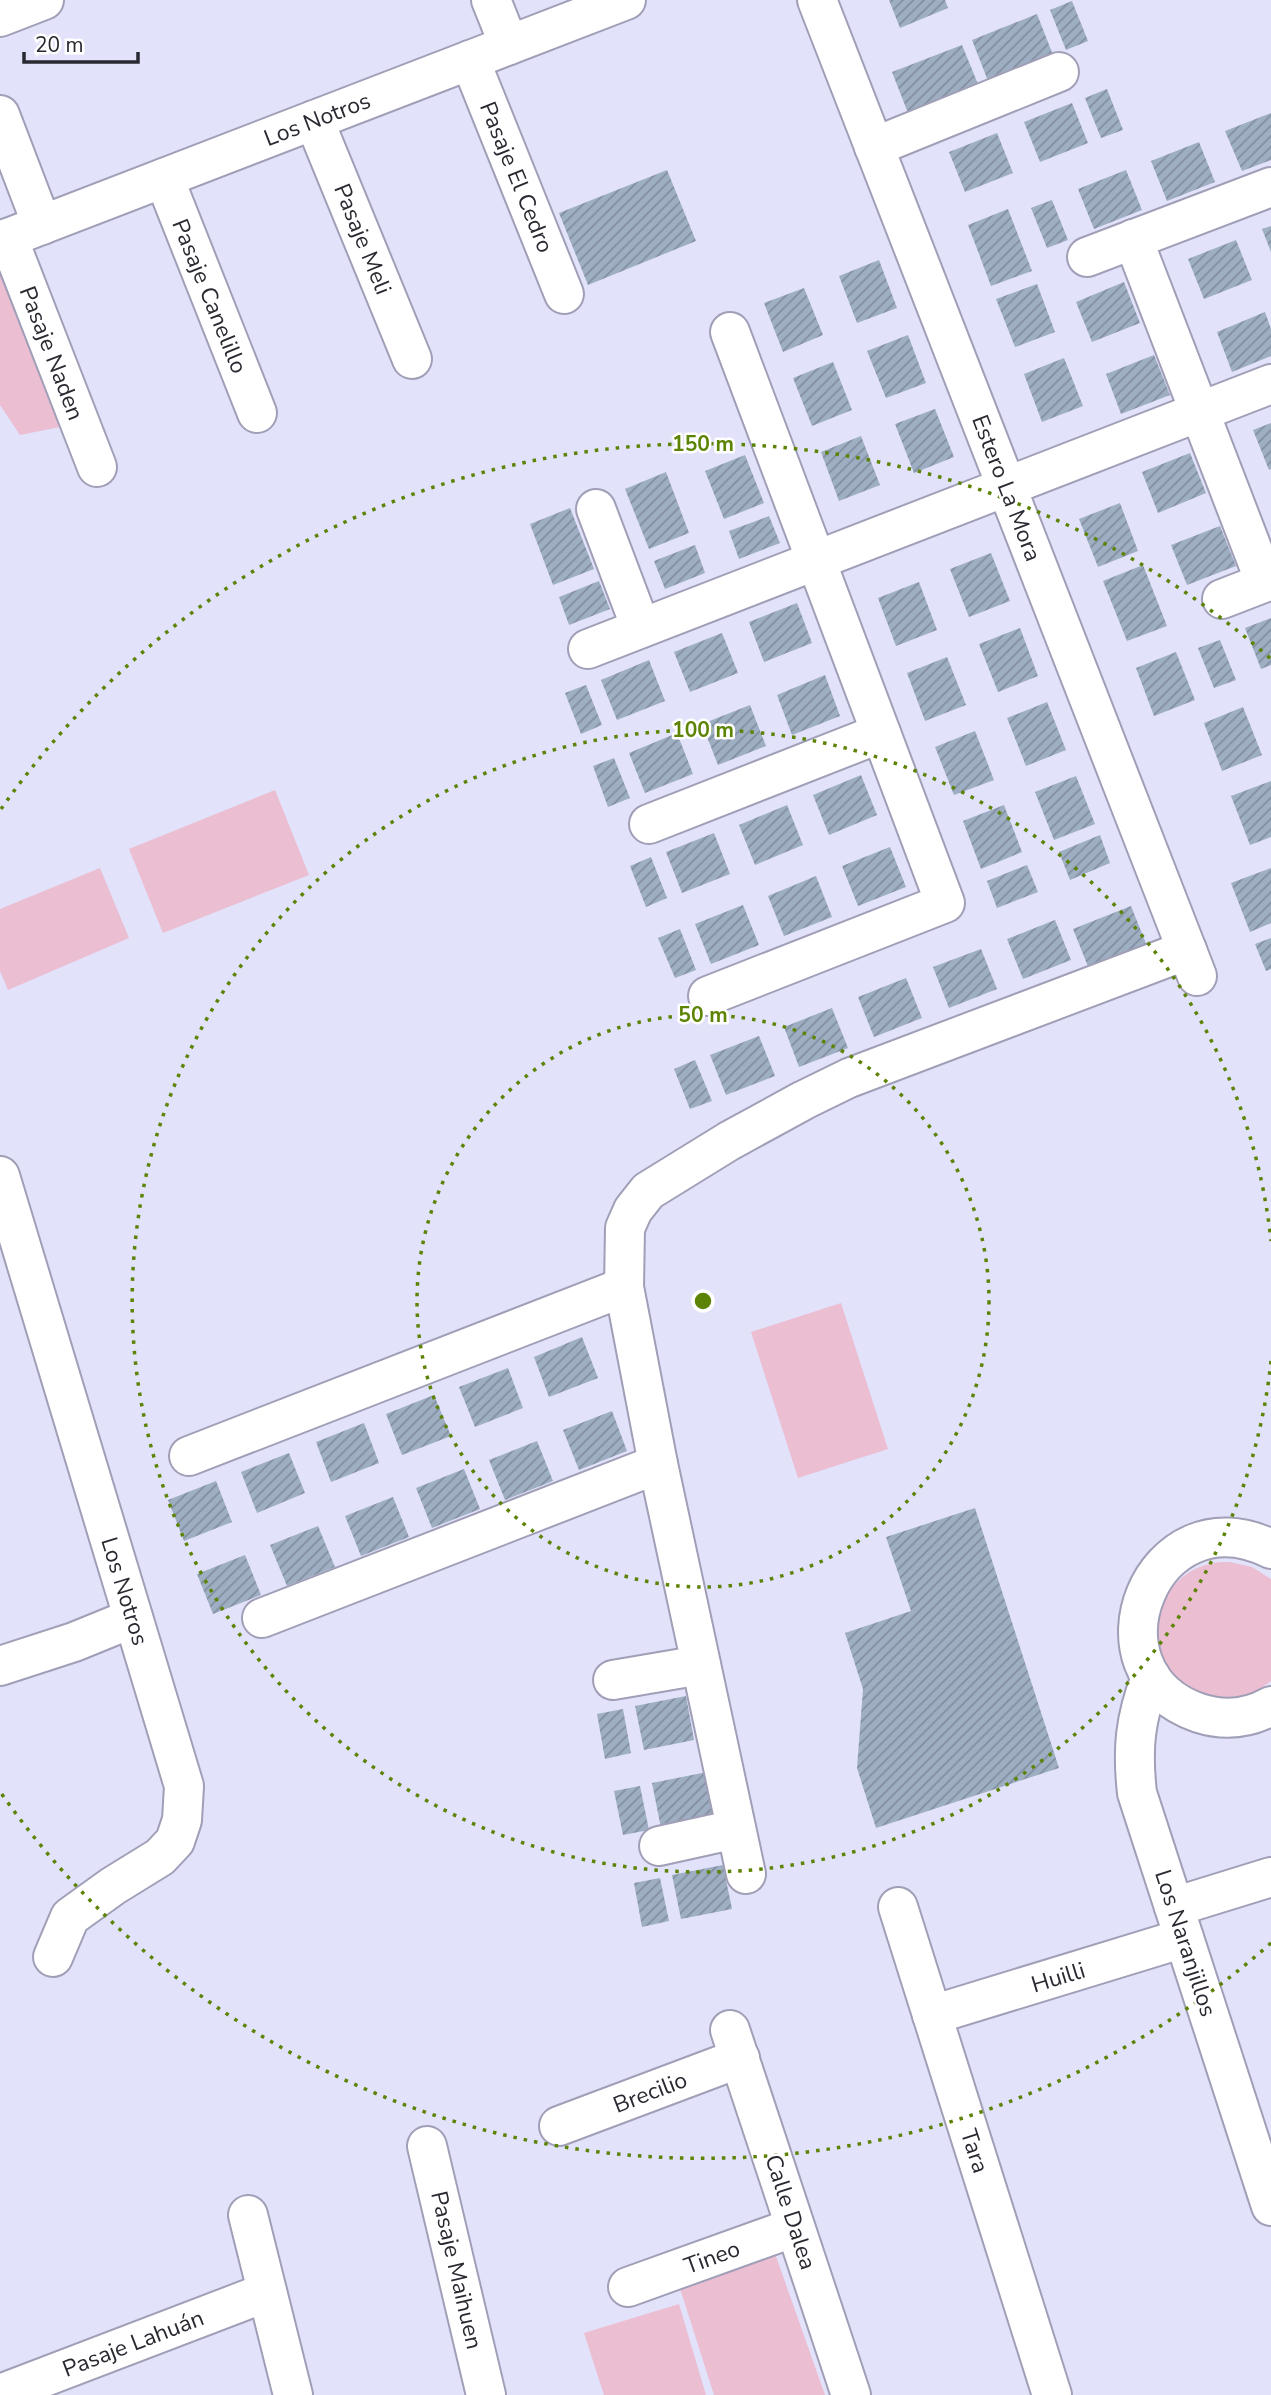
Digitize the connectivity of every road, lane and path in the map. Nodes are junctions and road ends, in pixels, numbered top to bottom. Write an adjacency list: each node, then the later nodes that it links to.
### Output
1 (44, 0): 5 (street)
2 (491, 0): 6 (street)
3 (626, 0): 6 (street, Los Notros)
4 (817, 0): 11 (street, Estero La Mora)
5 (0, 17)
6 (509, 45): 7 (street, Los Notros)
7 (470, 60): 10 (street, Los Notros); 17 (street, Pasaje El Cedro)
8 (1059, 72): 11 (street)
9 (0, 115): 14 (street, Pasaje Naden)
10 (314, 120): 12 (street, Los Notros); 19 (street, Pasaje Meli)
11 (874, 147): 24 (street, Estero La Mora)
12 (164, 178): 14 (street, Los Notros); 22 (street, Pasaje Canelillo)
13 (1271, 187): 15 (street)
14 (17, 235): 23 (street, Pasaje Naden)
15 (1133, 239): 16 (street); 21 (street)
16 (1087, 257)
17 (564, 294)
18 (730, 332): 26 (street)
19 (412, 359)
20 (1271, 383): 21 (street)
21 (1199, 411): 24 (street); 27 (street)
22 (257, 413)
23 (97, 467)
24 (1006, 486): 26 (street); 35 (street, Estero La Mora)
25 (596, 509): 29 (street)
26 (816, 560): 29 (street); 31 (street)
27 (1268, 581): 28 (street)
28 (1222, 599)
29 (641, 628): 30 (street)
30 (588, 649)
31 (881, 733): 32 (street); 33 (street)
32 (649, 824)
33 (708, 996)
34 (0, 1176): 39 (street, Los Notros)
35 (624, 1287): 36 (street); 37 (street)
36 (189, 1456)
37 (658, 1464): 40 (street); 41 (street)
38 (1271, 1549): 43 (street)
39 (133, 1618): 42 (street); 52 (street, Los Notros)
40 (262, 1618)
41 (701, 1665): 44 (street); 46 (street)
42 (0, 1667)
43 (1151, 1677): 45 (street); 51 (street, Los Naranjillos)
44 (613, 1680)
45 (1271, 1706)
46 (736, 1829): 47 (street); 48 (street)
47 (659, 1846)
48 (746, 1874)
49 (1271, 1877): 51 (street, Huilli)
50 (898, 1906): 53 (street, Tara)
51 (1179, 1923): 53 (street, Huilli); 57 (street, Los Naranjillos)
52 (53, 1957)
53 (932, 2015): 66 (street, Tara)
54 (735, 2044): 55 (street, Brecilio); 59 (street, Calle Dalea)
55 (559, 2126)
56 (427, 2146): 64 (street, Pasaje Maihuen)
57 (1271, 2206)
58 (248, 2215): 61 (street)
59 (795, 2227): 60 (street, Tineo); 65 (street, Calle Dalea)
60 (628, 2287)
61 (267, 2292): 62 (street, Pasaje Lahuán); 63 (street)
62 (0, 2394)
63 (293, 2395)
64 (486, 2395)
65 (851, 2395)
66 (1052, 2395)

